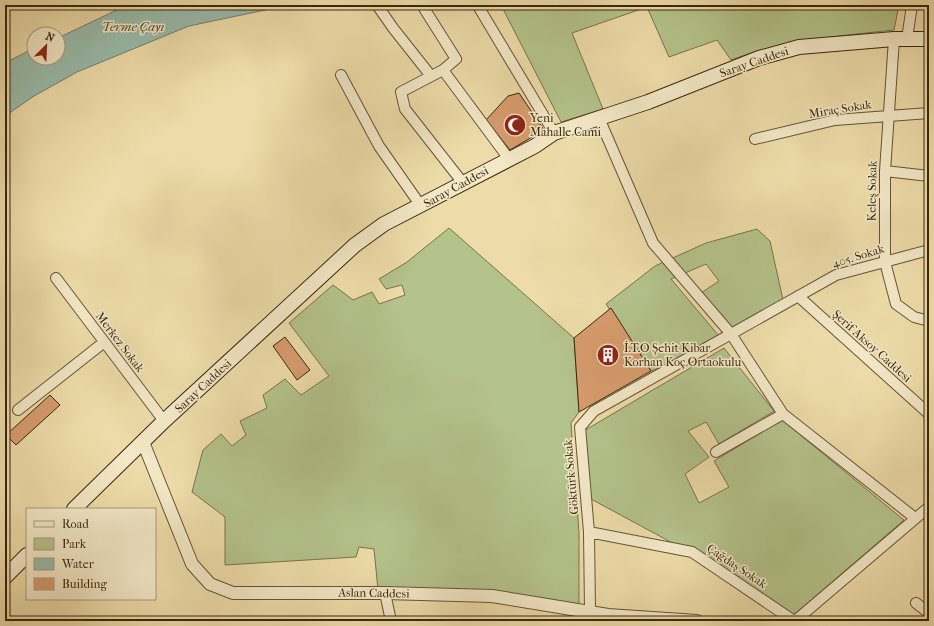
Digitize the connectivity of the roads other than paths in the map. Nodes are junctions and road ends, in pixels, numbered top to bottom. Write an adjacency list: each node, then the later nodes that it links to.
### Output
1 (377, 5): 9 (street)
2 (422, 5): 7 (street)
3 (912, 5): 5 (street, Keleş Sokak)
4 (478, 6): 13 (street)
5 (900, 39): 6 (main road, Saray Caddesi); 11 (street, Keleş Sokak); 12 (main road, Saray Caddesi)
6 (929, 39)
7 (443, 70): 9 (street); 15 (street)
8 (342, 75): 19 (street)
9 (431, 76): 18 (street)
10 (929, 113): 11 (street, Miraç Sokak)
11 (888, 115): 14 (street, Miraç Sokak); 16 (street, Keleş Sokak)
12 (599, 118): 13 (main road, Saray Caddesi); 25 (street)
13 (554, 133): 15 (main road, Saray Caddesi)
14 (755, 138)
15 (509, 159): 18 (main road, Saray Caddesi)
16 (885, 171): 17 (street); 21 (street, Keleş Sokak)
17 (929, 176)
18 (463, 183): 19 (main road, Saray Caddesi)
19 (421, 206): 30 (main road, Saray Caddesi)
20 (929, 250): 21 (street, 405. Sokak)
21 (885, 262): 23 (street, 405. Sokak); 24 (street, Keleş Sokak)
22 (56, 278): 26 (street, Merkez Sokak)
23 (798, 296): 25 (street, Göktürk Sokak); 29 (street, Şerif Aksoy Caddesi)
24 (929, 321)
25 (732, 334): 28 (street); 36 (street, Göktürk Sokak)
26 (103, 343): 27 (street); 30 (street, Merkez Sokak)
27 (18, 410)
28 (783, 414): 32 (street); 35 (street)
29 (929, 414)
30 (164, 421): 31 (main road, Saray Caddesi)
31 (143, 442): 34 (main road, Saray Caddesi); 39 (street, Aslan Caddesi)
32 (716, 452)
33 (929, 507): 35 (street)
34 (75, 508)
35 (915, 518): 46 (street)
36 (589, 532): 41 (street, Göktürk Sokak); 46 (street, Çağdaş Sokak)
37 (26, 556): 38 (main road)
38 (5, 576)
39 (385, 593): 41 (street, Aslan Caddesi); 44 (street)
40 (916, 603): 42 (street)
41 (590, 611): 43 (street, Aslan Caddesi)
42 (929, 613)
43 (607, 618): 45 (street, Aslan Caddesi)
44 (391, 621)
45 (697, 621)
46 (795, 621)

